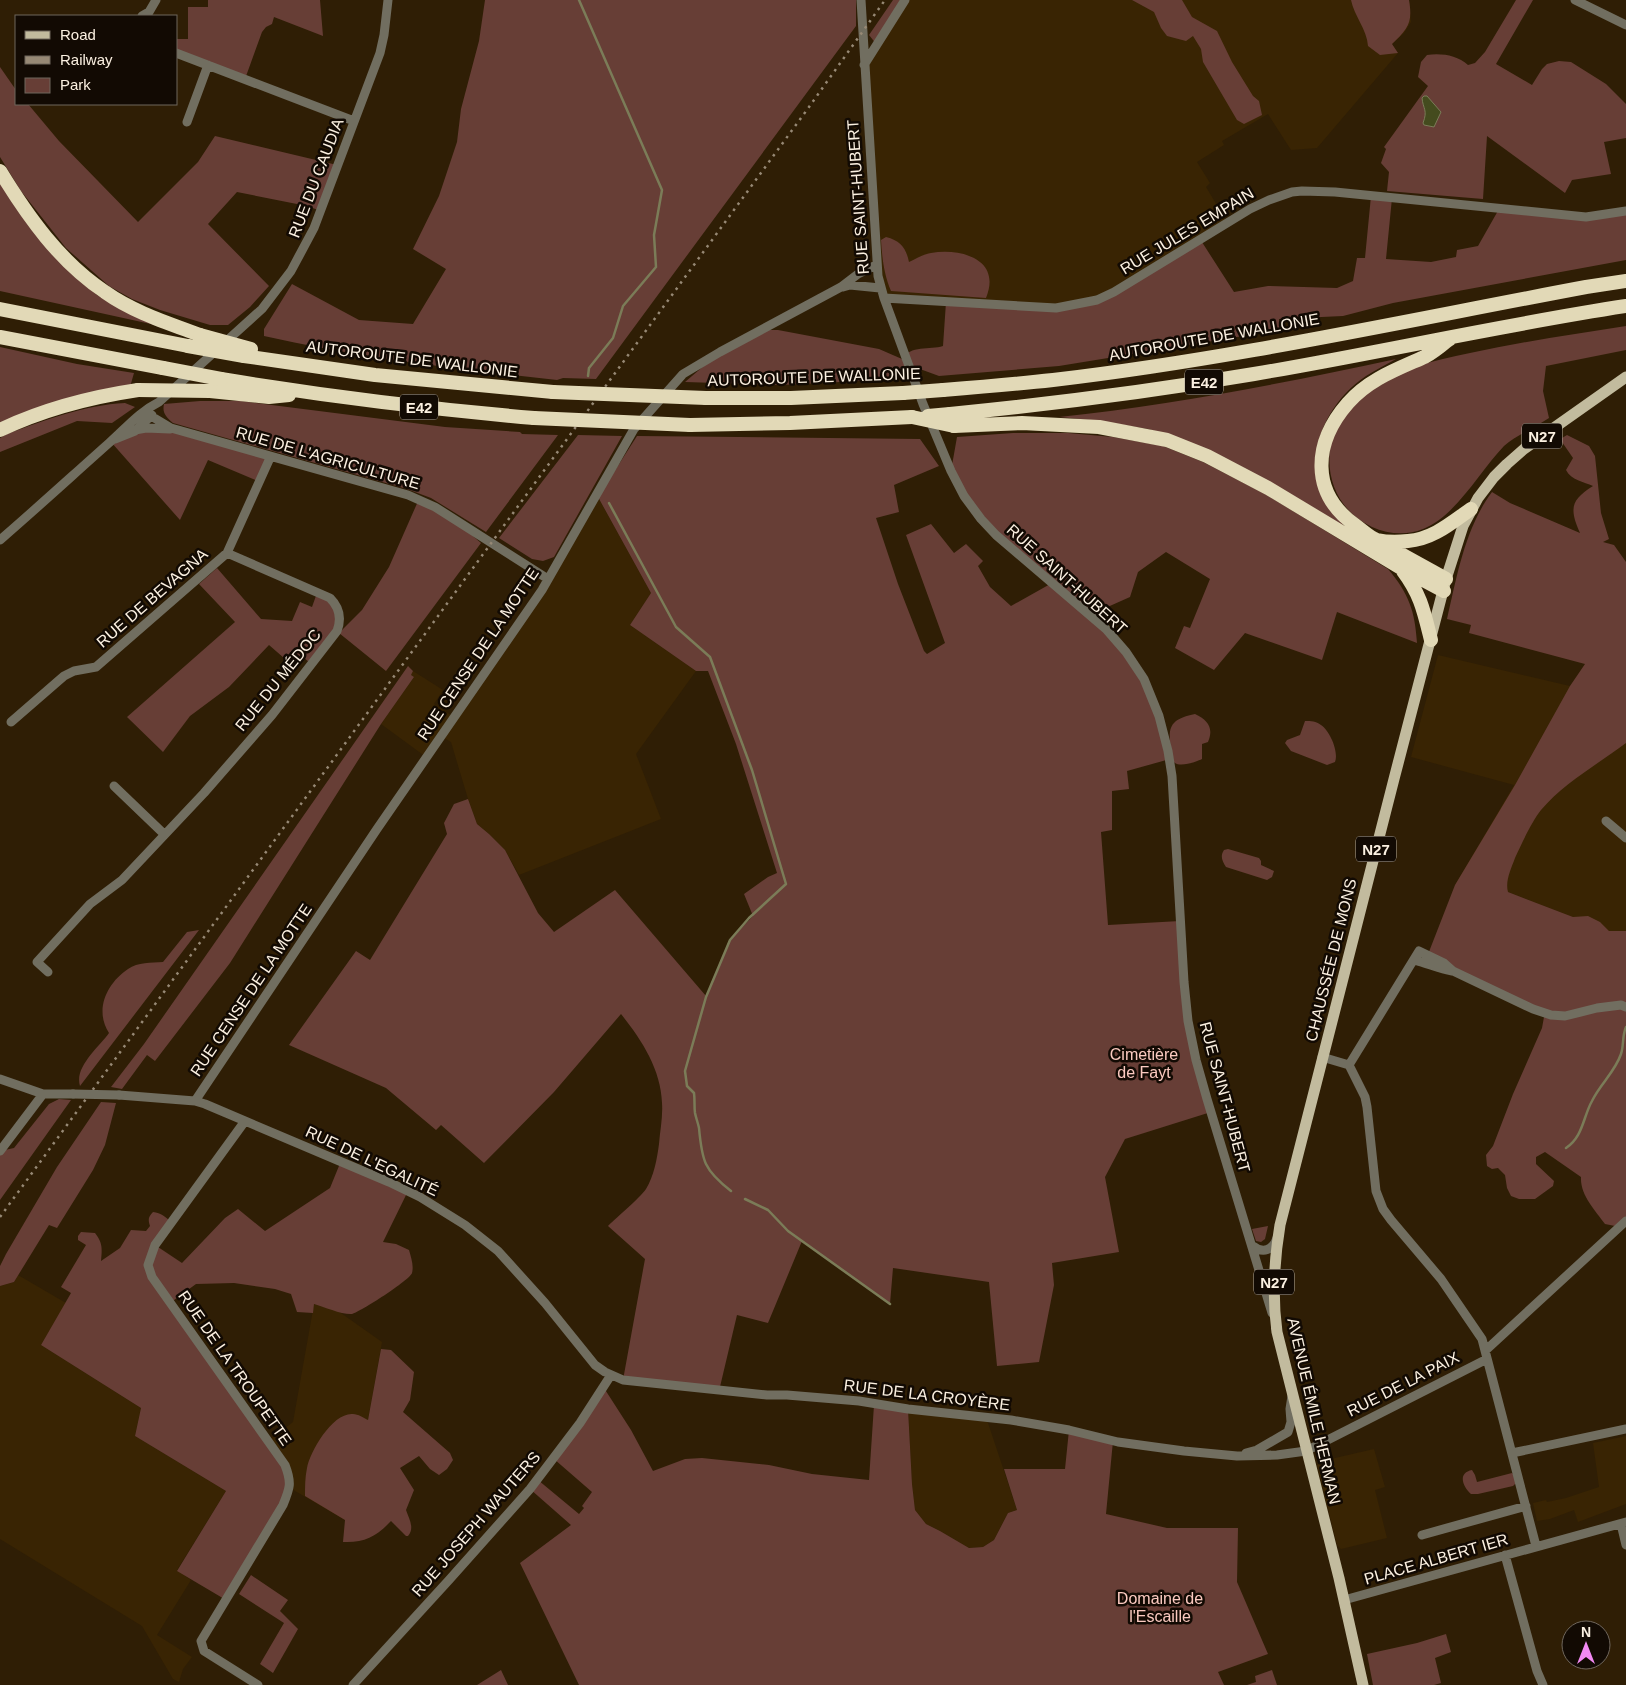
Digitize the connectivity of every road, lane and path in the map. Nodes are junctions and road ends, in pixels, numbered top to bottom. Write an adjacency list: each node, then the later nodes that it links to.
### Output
1 (156, 0): 6 (street)
2 (388, 0): 11 (street, RUE DU CAUDIA)
3 (861, 0): 10 (street, RUE SAINT-HUBERT)
4 (905, 0): 10 (street)
5 (1575, 0): 7 (street)
6 (147, 15)
7 (1626, 25)
8 (178, 54): 9 (street)
9 (208, 65): 11 (street); 12 (street)
10 (864, 66): 15 (street, RUE SAINT-HUBERT)
11 (354, 121): 27 (street, RUE DU CAUDIA)
12 (187, 122)
13 (0, 171): 24 (highway, bridge)
14 (1626, 211): 19 (street, RUE JULES EMPAIN)
15 (876, 265): 17 (street, RUE CENSE DE LA MOTTE); 18 (street, RUE SAINT-HUBERT)
16 (1626, 281): 24 (highway, AUTOROUTE DE WALLONIE / E42, bridge)
17 (841, 287): 18 (street, RUE CENSE DE LA MOTTE); 37 (street, RUE CENSE DE LA MOTTE)
18 (880, 288): 19 (street, RUE SAINT-HUBERT)
19 (884, 298): 57 (street, RUE SAINT-HUBERT)
20 (1626, 306): 22 (highway, E42)
21 (0, 309): 24 (highway, AUTOROUTE DE WALLONIE / E42, bridge)
22 (1455, 336): 28 (highway, E42); 34 (highway)
23 (0, 337): 26 (highway, E42, bridge)
24 (252, 354)
25 (1626, 377): 32 (main road, N27)
26 (304, 393): 28 (highway, E42, bridge); 29 (highway, bridge)
27 (151, 415): 30 (street, RUE DU CAUDIA); 30 (street, RUE DU CAUDIA); 31 (street, RUE DE L'AGRICULTURE)
28 (952, 420): 36 (highway)
29 (0, 430)
30 (111, 442): 33 (street, RUE DU CAUDIA)
31 (270, 458): 35 (street, RUE DE BEVAGNA); 37 (street, RUE DE L'AGRICULTURE)
32 (1471, 509): 34 (highway); 38 (main road, N27)
33 (0, 540)
34 (1376, 540): 38 (highway)
35 (227, 553): 40 (street, RUE DE BEVAGNA); 43 (street, RUE DU MÉDOC)
36 (1401, 568): 38 (highway); 39 (highway)
37 (548, 579): 51 (street, RUE CENSE DE LA MOTTE)
38 (1445, 585): 39 (main road, N27)
39 (1431, 640): 47 (main road, CHAUSSÉE DE MONS / N27)
40 (11, 722)
41 (114, 786): 43 (street)
42 (1606, 821): 44 (street)
43 (164, 834): 45 (street, RUE DU MÉDOC)
44 (1626, 838)
45 (48, 972)
46 (1626, 1006): 48 (street)
47 (1322, 1057): 48 (street); 52 (main road, CHAUSSÉE DE MONS / N27)
48 (1349, 1065): 61 (street)
49 (0, 1079): 50 (street, RUE DE L'EGALITÉ)
50 (47, 1094): 51 (street, RUE DE L'EGALITÉ, bridge); 54 (street)
51 (195, 1101): 53 (street, RUE DE L'EGALITÉ)
52 (1308, 1113): 56 (main road, AVENUE ÉMILE HERMAN / N27)
53 (245, 1121): 62 (street, RUE DE L'EGALITÉ); 75 (street, RUE DE LA TROUPETTE)
54 (0, 1151)
55 (1626, 1221): 61 (street, RUE DE LA PAIX)
56 (1280, 1225): 57 (street); 58 (main road, AVENUE ÉMILE HERMAN / N27)
57 (1256, 1248): 58 (street); 59 (street, RUE SAINT-HUBERT)
58 (1274, 1271): 59 (street); 60 (main road, AVENUE ÉMILE HERMAN / N27)
59 (1261, 1274): 60 (street, RUE SAINT-HUBERT)
60 (1277, 1332): 63 (main road, AVENUE ÉMILE HERMAN / N27)
61 (1487, 1354): 65 (street, RUE DE LA PAIX); 66 (street)
62 (611, 1375): 67 (street, RUE DE LA CROYÈRE); 76 (street, RUE JOSEPH WAUTERS)
63 (1292, 1396): 65 (main road, AVENUE ÉMILE HERMAN / N27); 67 (street, RUE DE LA CROYÈRE)
64 (1626, 1429): 66 (street)
65 (1306, 1451): 67 (street, RUE DE LA CROYÈRE); 74 (main road, AVENUE ÉMILE HERMAN / N27)
66 (1512, 1453): 68 (street)
67 (1237, 1456)
68 (1526, 1506): 70 (street, PLACE ALBERT IER); 72 (street)
69 (1623, 1523): 71 (street); 72 (street, PLACE ALBERT IER)
70 (1422, 1535)
71 (1626, 1545)
72 (1536, 1546): 73 (street, PLACE ALBERT IER)
73 (1505, 1555): 74 (street, PLACE ALBERT IER); 78 (street)
74 (1344, 1600): 77 (main road, AVENUE ÉMILE HERMAN / N27)
75 (258, 1685)
76 (353, 1685)
77 (1363, 1685)
78 (1543, 1685)

